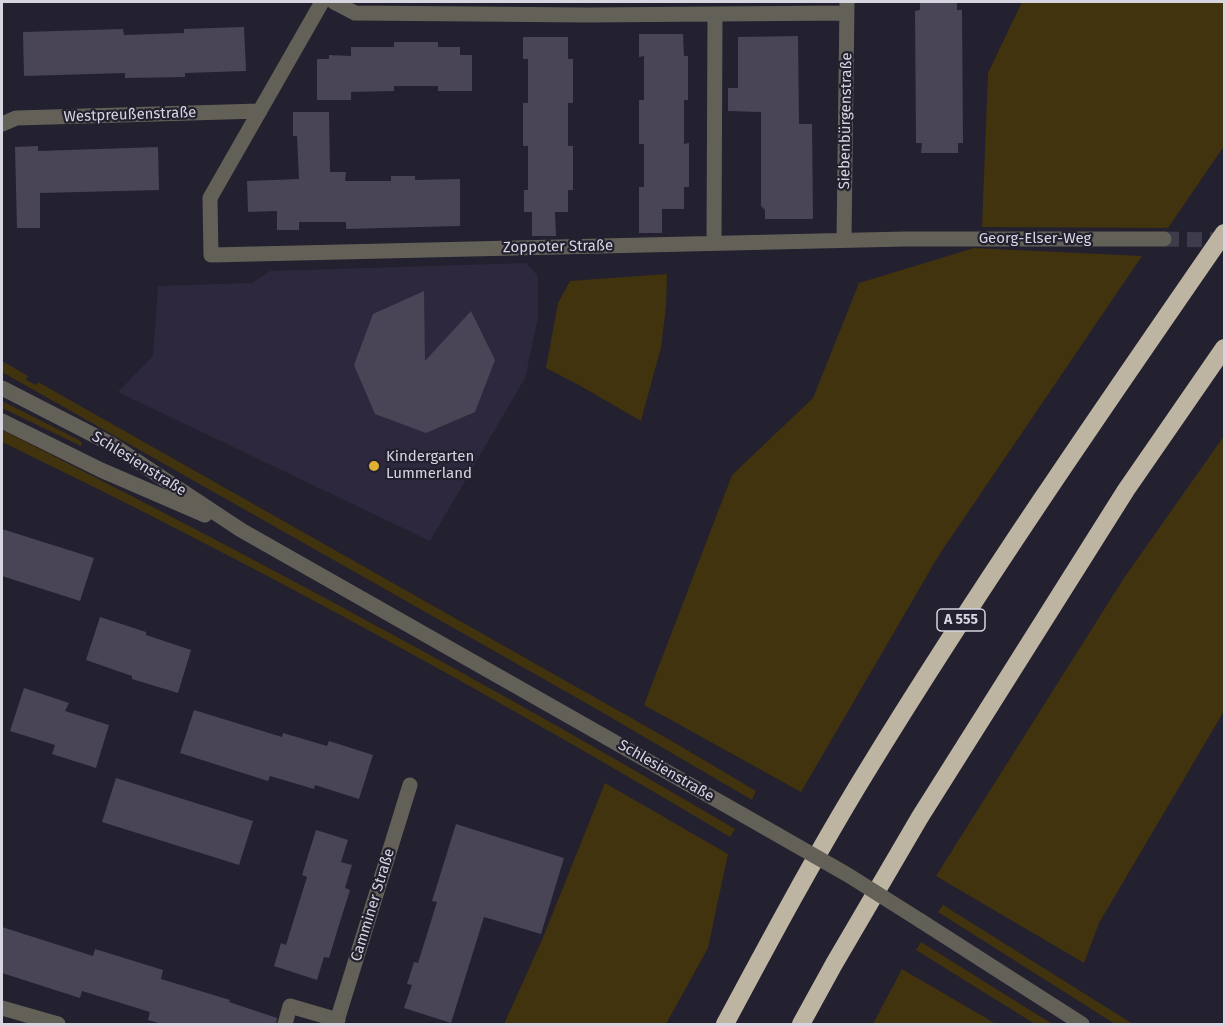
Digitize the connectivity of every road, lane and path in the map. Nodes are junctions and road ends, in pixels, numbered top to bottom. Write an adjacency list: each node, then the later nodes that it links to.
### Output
1 (322, 2): 5 (street)
2 (334, 2): 4 (street)
3 (847, 7): 4 (street); 10 (street, Siebenbürgenstraße)
4 (715, 15): 11 (street)
5 (260, 111): 6 (street, Westpreußenstraße); 11 (street, Zoppoter Straße)
6 (2, 124)
7 (1224, 233): 21 (highway, A 555)
8 (905, 239): 9 (street, Georg-Elser-Weg); 10 (street, Zoppoter Straße)
9 (1164, 239)
10 (844, 240): 11 (street, Zoppoter Straße)
11 (714, 243)
12 (1224, 348): 22 (highway)
13 (2, 388): 15 (street, Schlesienstraße)
14 (2, 421): 15 (street, Schlesienstraße)
15 (241, 530): 23 (street, Schlesienstraße, bridge)
16 (410, 784): 18 (street, Camminer Straße)
17 (2, 1008): 19 (street)
18 (337, 1022): 20 (street)
19 (58, 1024)
20 (285, 1024)
21 (724, 1024)
22 (801, 1024)
23 (1082, 1024)

